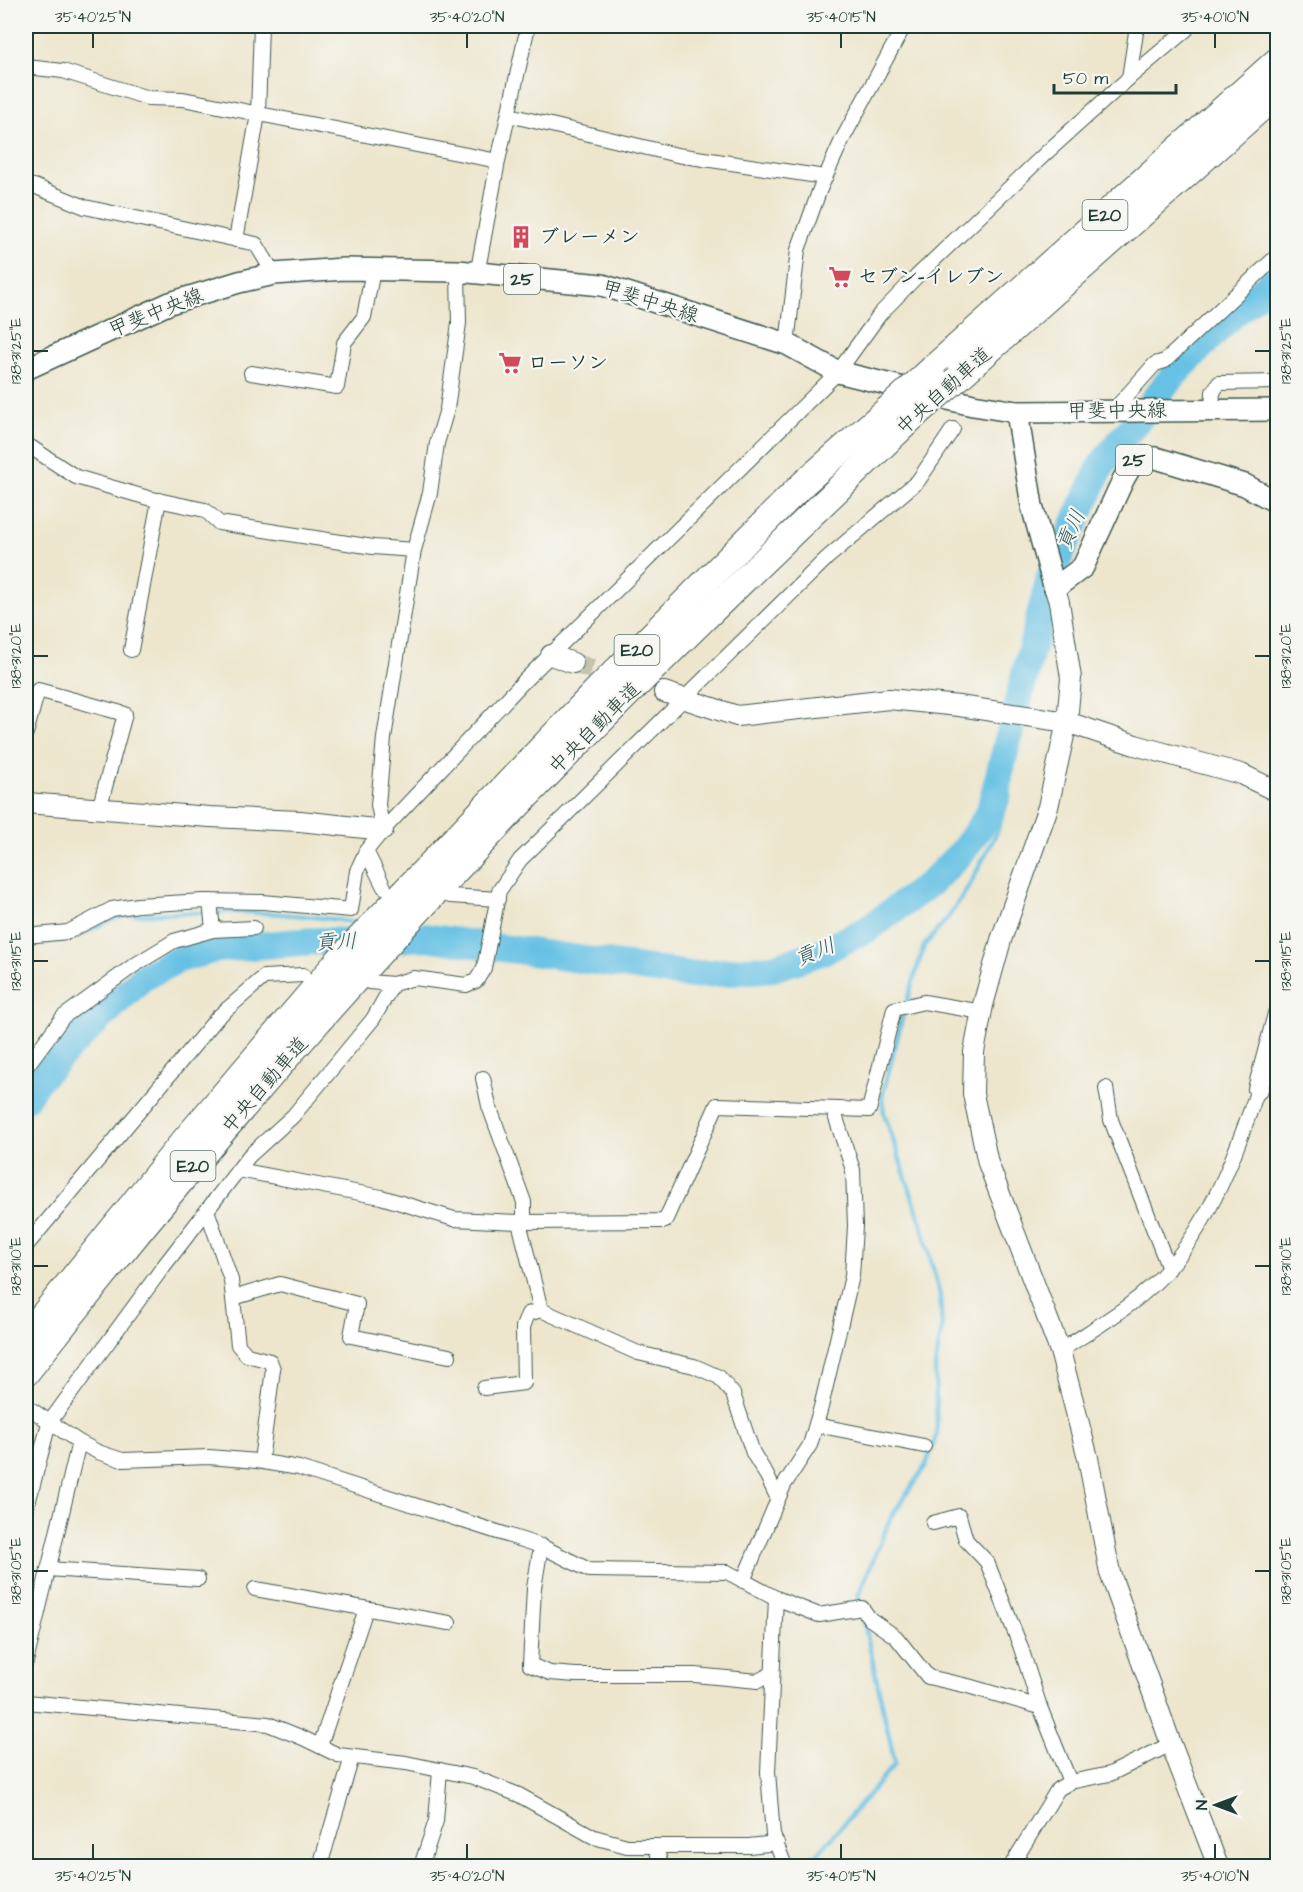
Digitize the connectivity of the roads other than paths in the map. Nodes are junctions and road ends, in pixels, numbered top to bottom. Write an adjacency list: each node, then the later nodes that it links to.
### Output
1 (261, 26): 10 (street)
2 (528, 26): 11 (street)
3 (904, 26): 13 (street)
4 (1137, 26): 8 (street)
5 (1186, 30): 8 (street)
6 (1278, 60): 47 (highway, 中央自動車道 / E20, bridge)
7 (26, 67): 10 (street)
8 (1129, 78): 22 (street)
9 (1278, 93): 54 (highway, 中央自動車道 / E20, bridge)
10 (258, 114): 12 (street); 15 (street)
11 (508, 115): 12 (street); 13 (street)
12 (498, 161): 18 (street)
13 (825, 177): 20 (street)
14 (26, 186): 15 (street)
15 (236, 240): 19 (street)
16 (1278, 255): 27 (street)
17 (373, 270): 18 (main road, 甲斐中央線 / 25); 19 (main road, 甲斐中央線 / 25); 23 (street)
18 (468, 273): 20 (main road, 甲斐中央線 / 25); 33 (street)
19 (274, 274): 21 (main road, 甲斐中央線 / 25)
20 (787, 344): 22 (main road, 甲斐中央線 / 25)
21 (26, 369)
22 (838, 372): 28 (main road, 甲斐中央線 / 25); 36 (street)
23 (251, 373)
24 (1278, 382): 25 (street)
25 (1208, 410): 26 (main road, 甲斐中央線 / 25); 27 (main road, 甲斐中央線 / 25)
26 (1278, 410)
27 (1114, 411): 28 (main road, 甲斐中央線 / 25)
28 (1017, 412): 34 (main road)
29 (953, 429): 39 (street)
30 (26, 444): 31 (street)
31 (159, 500): 33 (street); 35 (street)
32 (1278, 503): 34 (main road, 25)
33 (414, 550): 45 (street)
34 (1054, 587): 40 (street)
35 (130, 650)
36 (551, 656): 37 (street); 45 (street)
37 (573, 663)
38 (664, 692): 39 (street)
39 (683, 698): 40 (street); 49 (street)
40 (1067, 722): 42 (street); 57 (street)
41 (26, 733): 44 (street)
42 (1278, 792)
43 (26, 803): 44 (street)
44 (99, 809): 45 (street)
45 (383, 830): 46 (street)
46 (366, 851): 47 (street); 50 (street)
47 (391, 894): 71 (highway, 中央自動車道 / E20)
48 (450, 896): 49 (street)
49 (498, 899): 56 (street)
50 (210, 902): 51 (street); 53 (street)
51 (213, 926): 52 (street); 59 (street)
52 (254, 927)
53 (26, 936)
54 (369, 974): 56 (street); 74 (highway, 中央自動車道 / E20)
55 (303, 975): 67 (street)
56 (393, 984): 64 (street)
57 (982, 1012): 63 (street); 72 (street)
58 (1278, 1014): 62 (street)
59 (26, 1067)
60 (483, 1078): 66 (street)
61 (1106, 1088): 68 (street)
62 (1258, 1089): 68 (street)
63 (833, 1109): 66 (street); 78 (street)
64 (238, 1170): 65 (street); 66 (street)
65 (207, 1210): 69 (street); 77 (street)
66 (522, 1222): 70 (street)
67 (26, 1246)
68 (1169, 1269): 72 (street)
69 (233, 1298): 73 (street); 81 (street)
70 (541, 1310): 75 (street); 82 (street)
71 (26, 1336)
72 (1060, 1351): 97 (street)
73 (449, 1356)
74 (26, 1373)
75 (484, 1388)
76 (32, 1410): 77 (street)
77 (50, 1423): 79 (street); 83 (street)
78 (816, 1425): 80 (street); 82 (street)
79 (79, 1442): 81 (street); 86 (street)
80 (924, 1446)
81 (261, 1461): 85 (street)
82 (778, 1499): 88 (street)
83 (26, 1511)
84 (933, 1523): 96 (street)
85 (541, 1546): 88 (street); 94 (street)
86 (48, 1569): 87 (street); 93 (street)
87 (198, 1579)
88 (743, 1581): 90 (street)
89 (255, 1589): 91 (street)
90 (776, 1598): 94 (street); 96 (street)
91 (366, 1609): 92 (street); 98 (street)
92 (449, 1623)
93 (26, 1662)
94 (771, 1674): 102 (street)
95 (26, 1702): 98 (street)
96 (1040, 1707): 101 (street)
97 (1171, 1744): 101 (street); 109 (street)
98 (320, 1746): 99 (street)
99 (352, 1757): 100 (street); 104 (street)
100 (440, 1770): 103 (street); 105 (street)
101 (1070, 1782): 108 (street)
102 (777, 1843): 103 (street); 107 (street)
103 (654, 1846): 106 (street)
104 (320, 1866)
105 (421, 1866)
106 (662, 1866)
107 (785, 1866)
108 (1011, 1866)
109 (1218, 1866)

